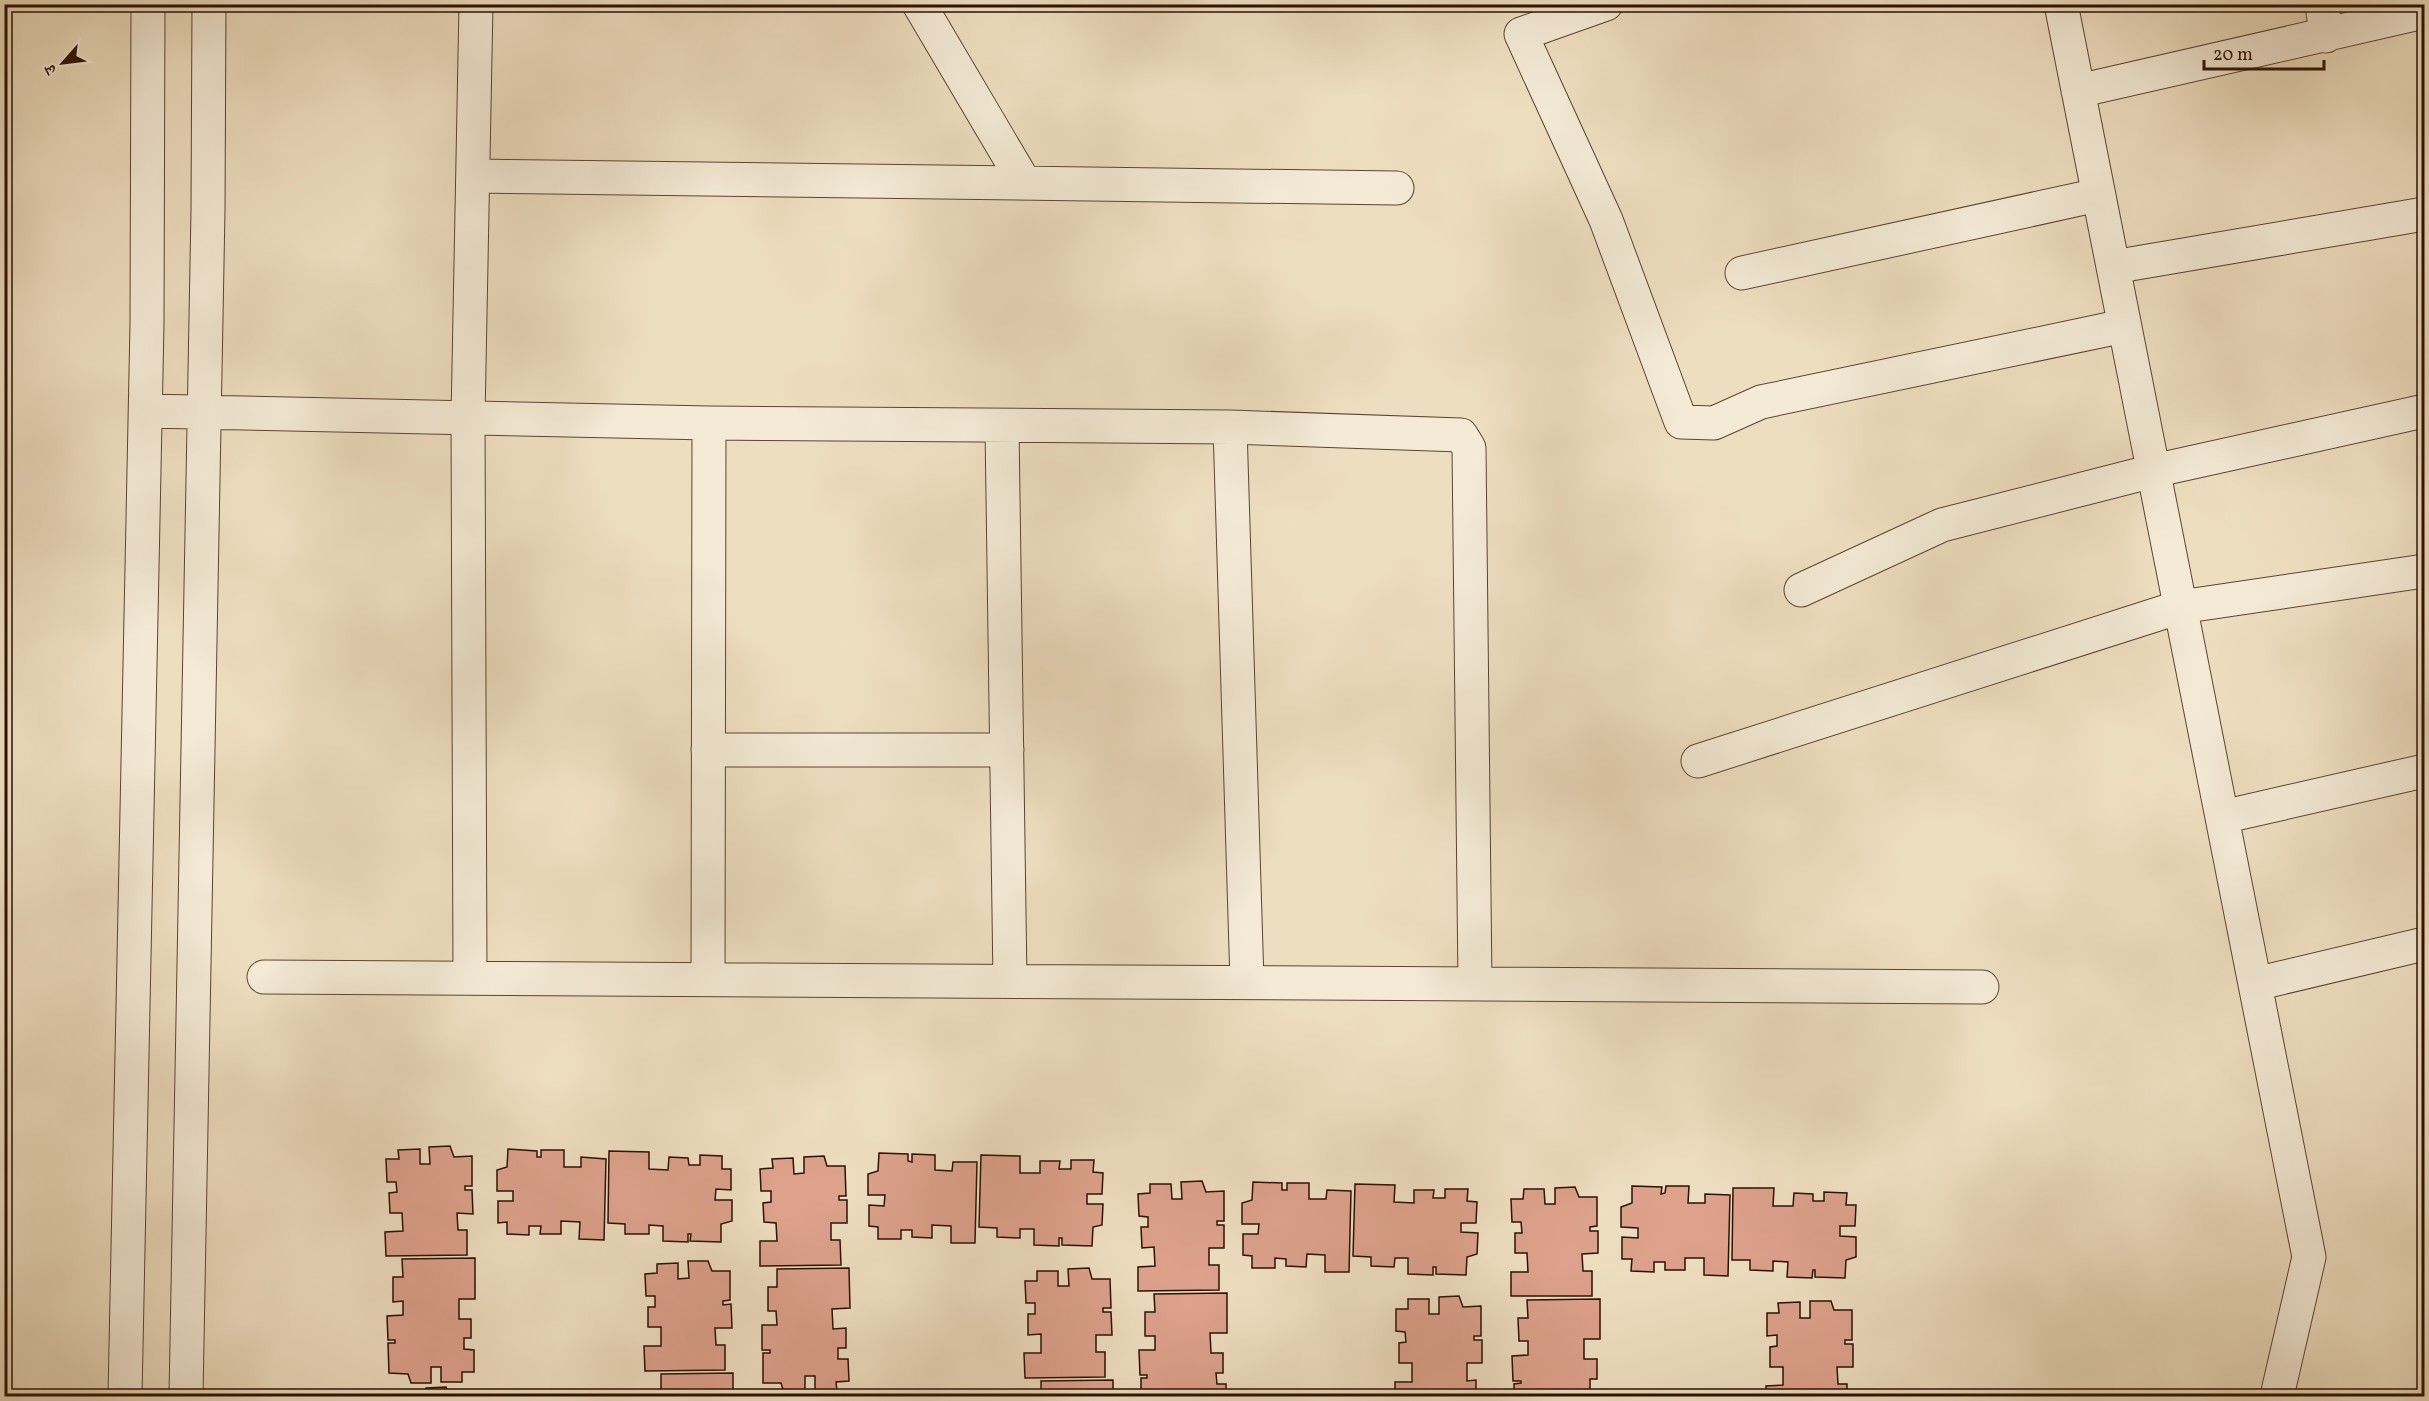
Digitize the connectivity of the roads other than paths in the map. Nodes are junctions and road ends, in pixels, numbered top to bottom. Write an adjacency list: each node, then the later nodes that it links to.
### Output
1 (148, 4): 18 (street)
2 (209, 4): 20 (street)
3 (476, 4): 10 (street)
4 (919, 4): 11 (street)
5 (1606, 4): 17 (street)
6 (2061, 4): 9 (street)
7 (2424, 12): 8 (street)
8 (2324, 20): 9 (street)
9 (2078, 91): 13 (street)
10 (473, 176): 11 (street); 21 (street)
11 (1024, 182): 12 (street)
12 (1397, 188)
13 (2098, 195): 15 (street); 16 (street)
14 (2424, 214): 15 (street)
15 (2113, 267): 17 (street)
16 (1742, 273)
17 (2124, 326): 25 (street)
18 (146, 411): 20 (street); 43 (street)
19 (2424, 411): 25 (street)
20 (203, 413): 21 (street); 44 (street)
21 (468, 418): 22 (street); 36 (street)
22 (709, 423): 23 (street); 29 (street)
23 (1002, 427): 24 (street); 30 (street)
24 (1230, 427): 39 (street); 40 (street)
25 (2153, 471): 27 (street); 28 (street)
26 (2424, 571): 28 (street)
27 (1801, 590)
28 (2180, 607): 31 (street); 33 (street)
29 (708, 750): 30 (street); 37 (street)
30 (1007, 750): 38 (street)
31 (1698, 761)
32 (2424, 771): 33 (street)
33 (2222, 817): 41 (street)
34 (2424, 944): 41 (street)
35 (264, 977): 36 (street)
36 (470, 978): 37 (street)
37 (708, 979): 38 (street)
38 (1010, 981): 39 (street)
39 (1247, 982): 40 (street)
40 (1475, 984): 42 (street)
41 (2255, 984): 45 (street)
42 (1982, 987)
43 (125, 1396)
44 (186, 1396)
45 (2277, 1396)

